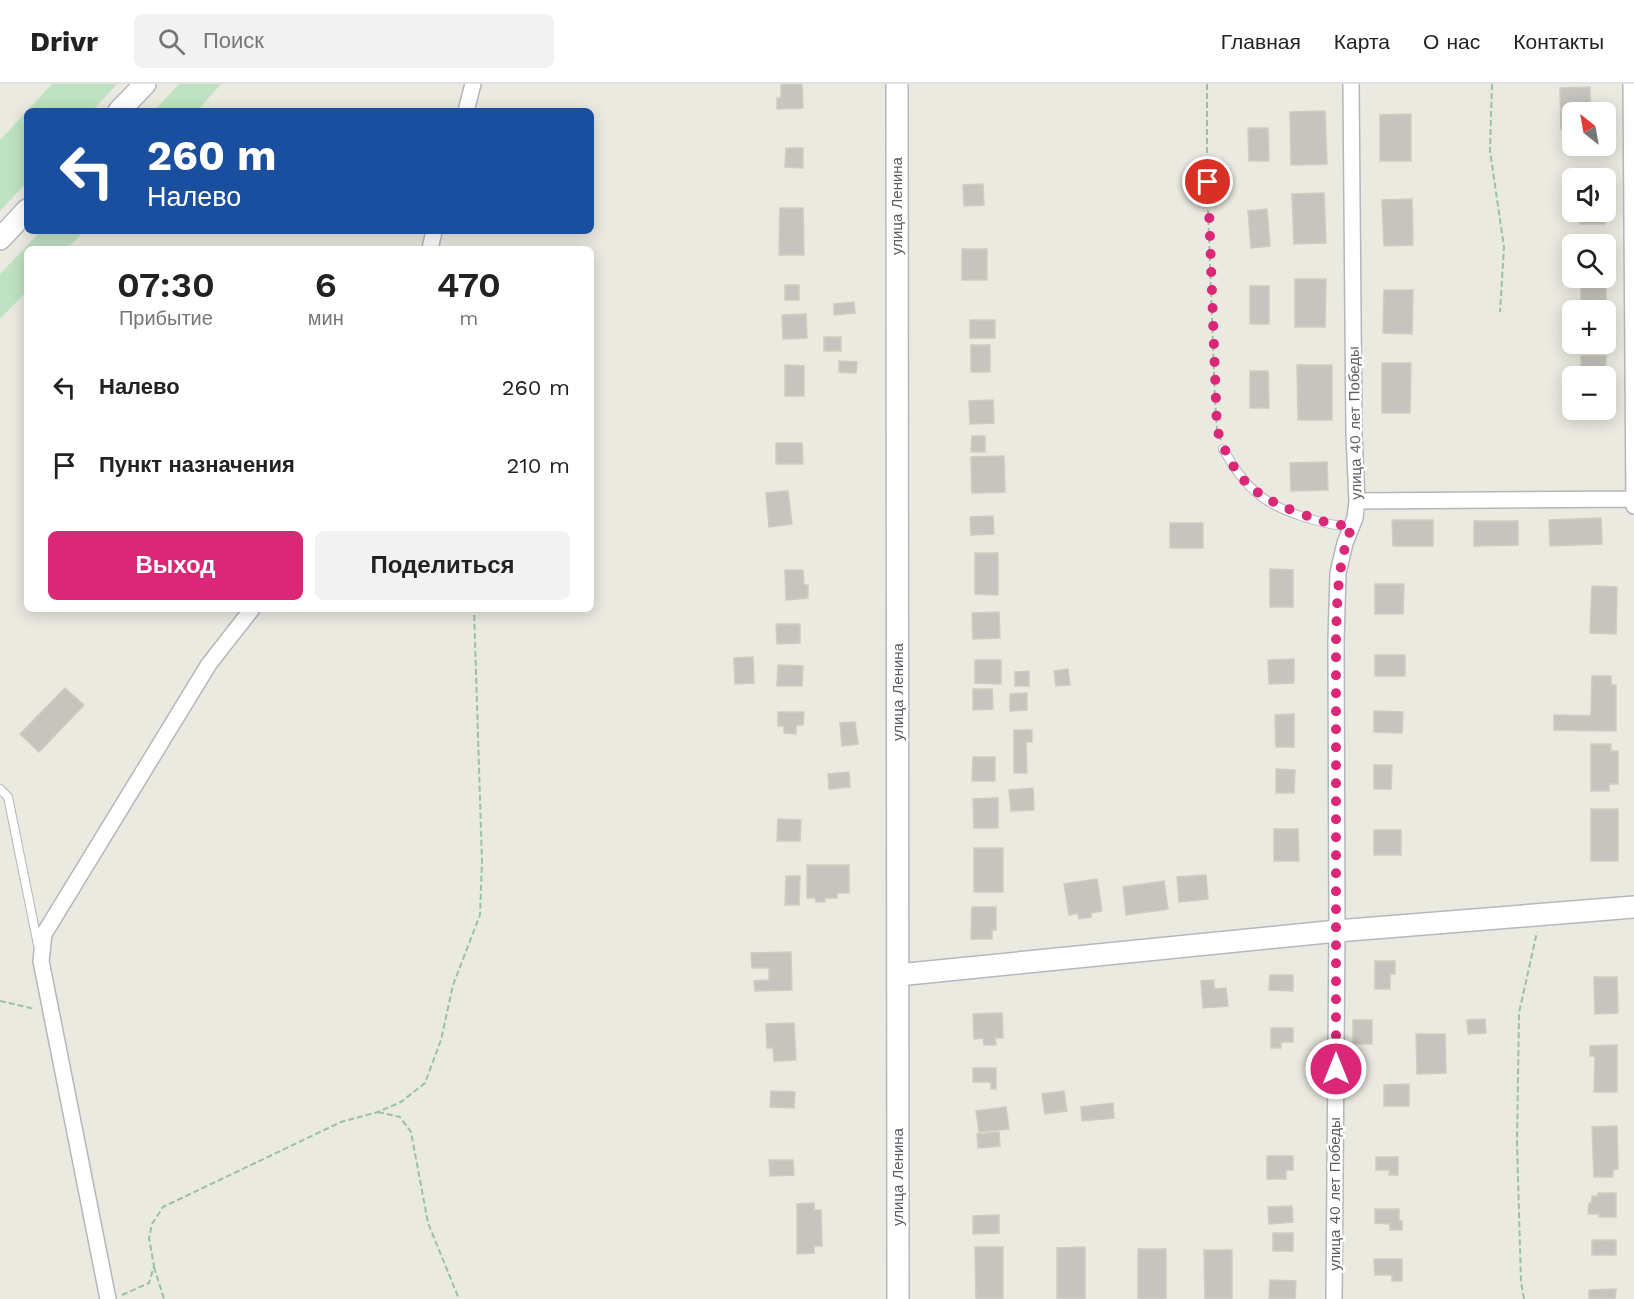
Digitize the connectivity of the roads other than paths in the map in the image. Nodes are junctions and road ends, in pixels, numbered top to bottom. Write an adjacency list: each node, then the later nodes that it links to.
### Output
1 (145, 84): 6 (street)
2 (473, 84): 7 (street)
3 (897, 84): 21 (street, улица Ленина)
4 (1351, 84): 13 (street, улица 40 лет Победы)
5 (1631, 84): 11 (street)
6 (122, 108)
7 (467, 108)
8 (24, 213): 9 (street)
9 (0, 239)
10 (1223, 449): 15 (lane)
11 (1633, 450): 12 (street)
12 (1634, 499): 13 (street); 14 (street)
13 (1357, 501): 15 (street, улица 40 лет Победы)
14 (1634, 506)
15 (1352, 526): 19 (street, улица 40 лет Победы)
16 (250, 612): 20 (street)
17 (0, 789): 20 (lane)
18 (1634, 907): 19 (street)
19 (1337, 931): 21 (street); 24 (street, улица 40 лет Победы)
20 (41, 961): 22 (street)
21 (898, 975): 23 (street, улица Ленина)
22 (115, 1297)
23 (898, 1299)
24 (1334, 1299)

